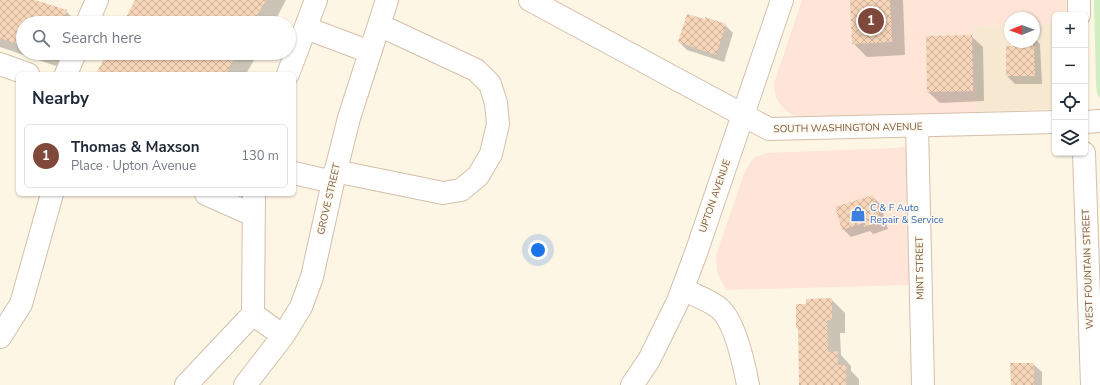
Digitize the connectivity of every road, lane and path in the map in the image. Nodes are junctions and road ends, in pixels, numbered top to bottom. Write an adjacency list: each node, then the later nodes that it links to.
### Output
1 (97, 0): 8 (street)
2 (316, 0): 10 (street)
3 (387, 0): 9 (street, GROVE STREET)
4 (530, 0): 19 (street, SOUTH WASHINGTON AVENUE)
5 (782, 0): 19 (street, UPTON AVENUE)
6 (1079, 0): 7 (street)
7 (1079, 12)
8 (90, 16)
9 (379, 25): 11 (street, GROVE STREET); 26 (street)
10 (306, 28): 11 (street); 12 (street)
11 (370, 52): 26 (street, GROVE STREET)
12 (296, 54)
13 (72, 60): 17 (street)
14 (293, 60): 18 (street)
15 (0, 64): 16 (street)
16 (22, 72)
17 (67, 72)
18 (289, 72)
19 (743, 115): 23 (street, SOUTH WASHINGTON AVENUE); 31 (street, UPTON AVENUE)
20 (1100, 121): 22 (street)
21 (1052, 122): 23 (street, SOUTH WASHINGTON AVENUE)
22 (1088, 122)
23 (917, 126): 39 (street, MINT STREET)
24 (1084, 156): 40 (street, WEST FOUNTAIN STREET)
25 (296, 173): 26 (street)
26 (334, 177): 33 (street, GROVE STREET)
27 (51, 196): 34 (street)
28 (210, 196): 30 (street)
29 (254, 196): 30 (street)
30 (253, 215): 32 (street)
31 (683, 289): 37 (street, UPTON AVENUE); 38 (street)
32 (253, 314): 33 (street); 35 (street)
33 (283, 336): 36 (street, GROVE STREET)
34 (0, 337)
35 (186, 385)
36 (245, 385)
37 (632, 385)
38 (748, 385)
39 (923, 385)
40 (1092, 385)

